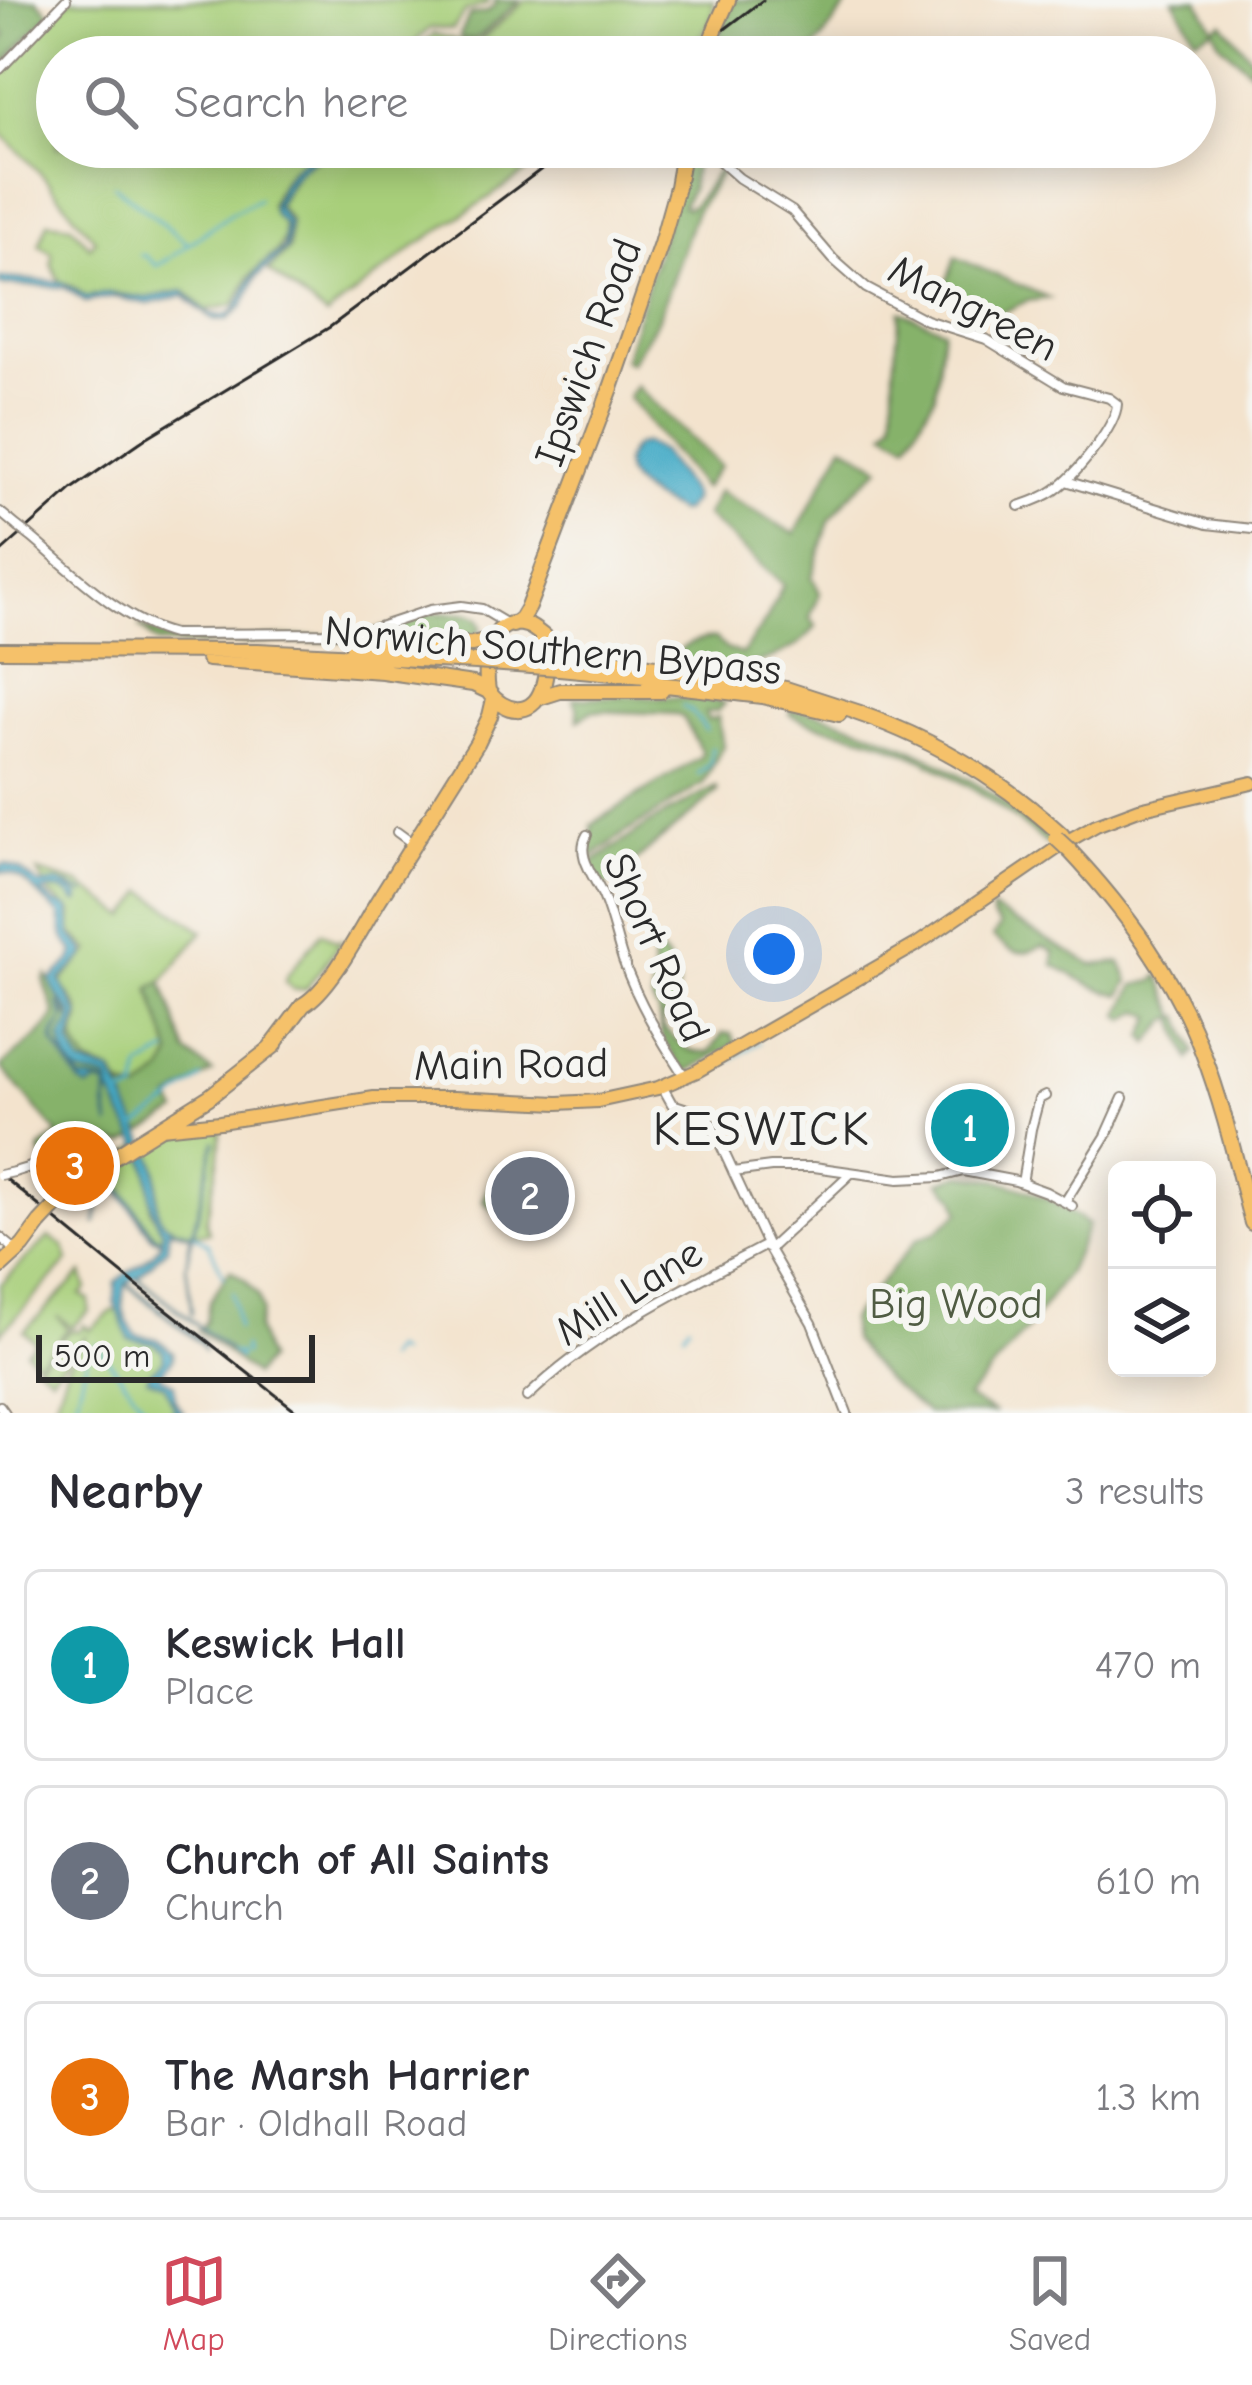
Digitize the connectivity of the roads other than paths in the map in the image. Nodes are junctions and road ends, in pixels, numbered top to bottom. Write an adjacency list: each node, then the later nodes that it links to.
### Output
1 (65, 0): 4 (street)
2 (726, 1): 3 (highway, bridge)
3 (713, 36)
4 (0, 69)
5 (680, 168): 11 (highway, Ipswich Road)
6 (728, 168): 7 (street, Mangreen)
7 (1066, 481): 8 (street, Mangreen); 10 (street)
8 (1019, 506)
9 (0, 512): 12 (street, bridge)
10 (1252, 529)
11 (541, 575): 13 (highway, Ipswich Road); 14 (highway, Ipswich Road)
12 (490, 614): 13 (street); 15 (street)
13 (512, 625): 14 (highway); 15 (highway)
14 (538, 634): 22 (highway); 25 (highway)
15 (494, 637): 16 (highway); 21 (highway)
16 (186, 650): 17 (highway, Norwich Southern Bypass); 19 (highway, Norwich Southern Bypass)
17 (0, 653): 18 (highway, Norwich Southern Bypass)
18 (158, 656): 19 (highway, Norwich Southern Bypass); 21 (highway)
19 (475, 665): 20 (highway, Norwich Southern Bypass, bridge)
20 (559, 671): 23 (highway, Norwich Southern Bypass); 25 (highway, Norwich Southern Bypass)
21 (491, 695): 24 (highway); 26 (highway)
22 (538, 698): 23 (highway); 24 (highway)
23 (797, 703): 30 (highway, Norwich Southern Bypass)
24 (512, 710): 26 (highway)
25 (860, 713): 30 (highway, Norwich Southern Bypass)
26 (477, 742): 31 (highway)
27 (1252, 783): 33 (main road, Main Road)
28 (398, 832): 31 (street)
29 (583, 836): 33 (street, Short Road)
30 (1059, 837): 32 (highway, Norwich Southern Bypass, bridge)
31 (413, 844): 37 (highway)
32 (1073, 850): 43 (highway, Norwich Southern Bypass); 44 (highway, Norwich Southern Bypass)
33 (685, 1077): 34 (main road, Main Road)
34 (662, 1086): 37 (main road, Main Road); 39 (street)
35 (1045, 1096): 42 (street)
36 (1123, 1098): 42 (street)
37 (190, 1119): 46 (highway, bridge)
38 (76, 1153): 41 (street, bridge)
39 (733, 1172): 40 (street); 45 (street)
40 (851, 1173): 42 (street); 45 (street, Mill Lane)
41 (0, 1175)
42 (1022, 1183)
43 (1252, 1198)
44 (1252, 1223)
45 (768, 1247): 47 (street, Mill Lane); 48 (street)
46 (6, 1251)
47 (527, 1397)
48 (847, 1413)

